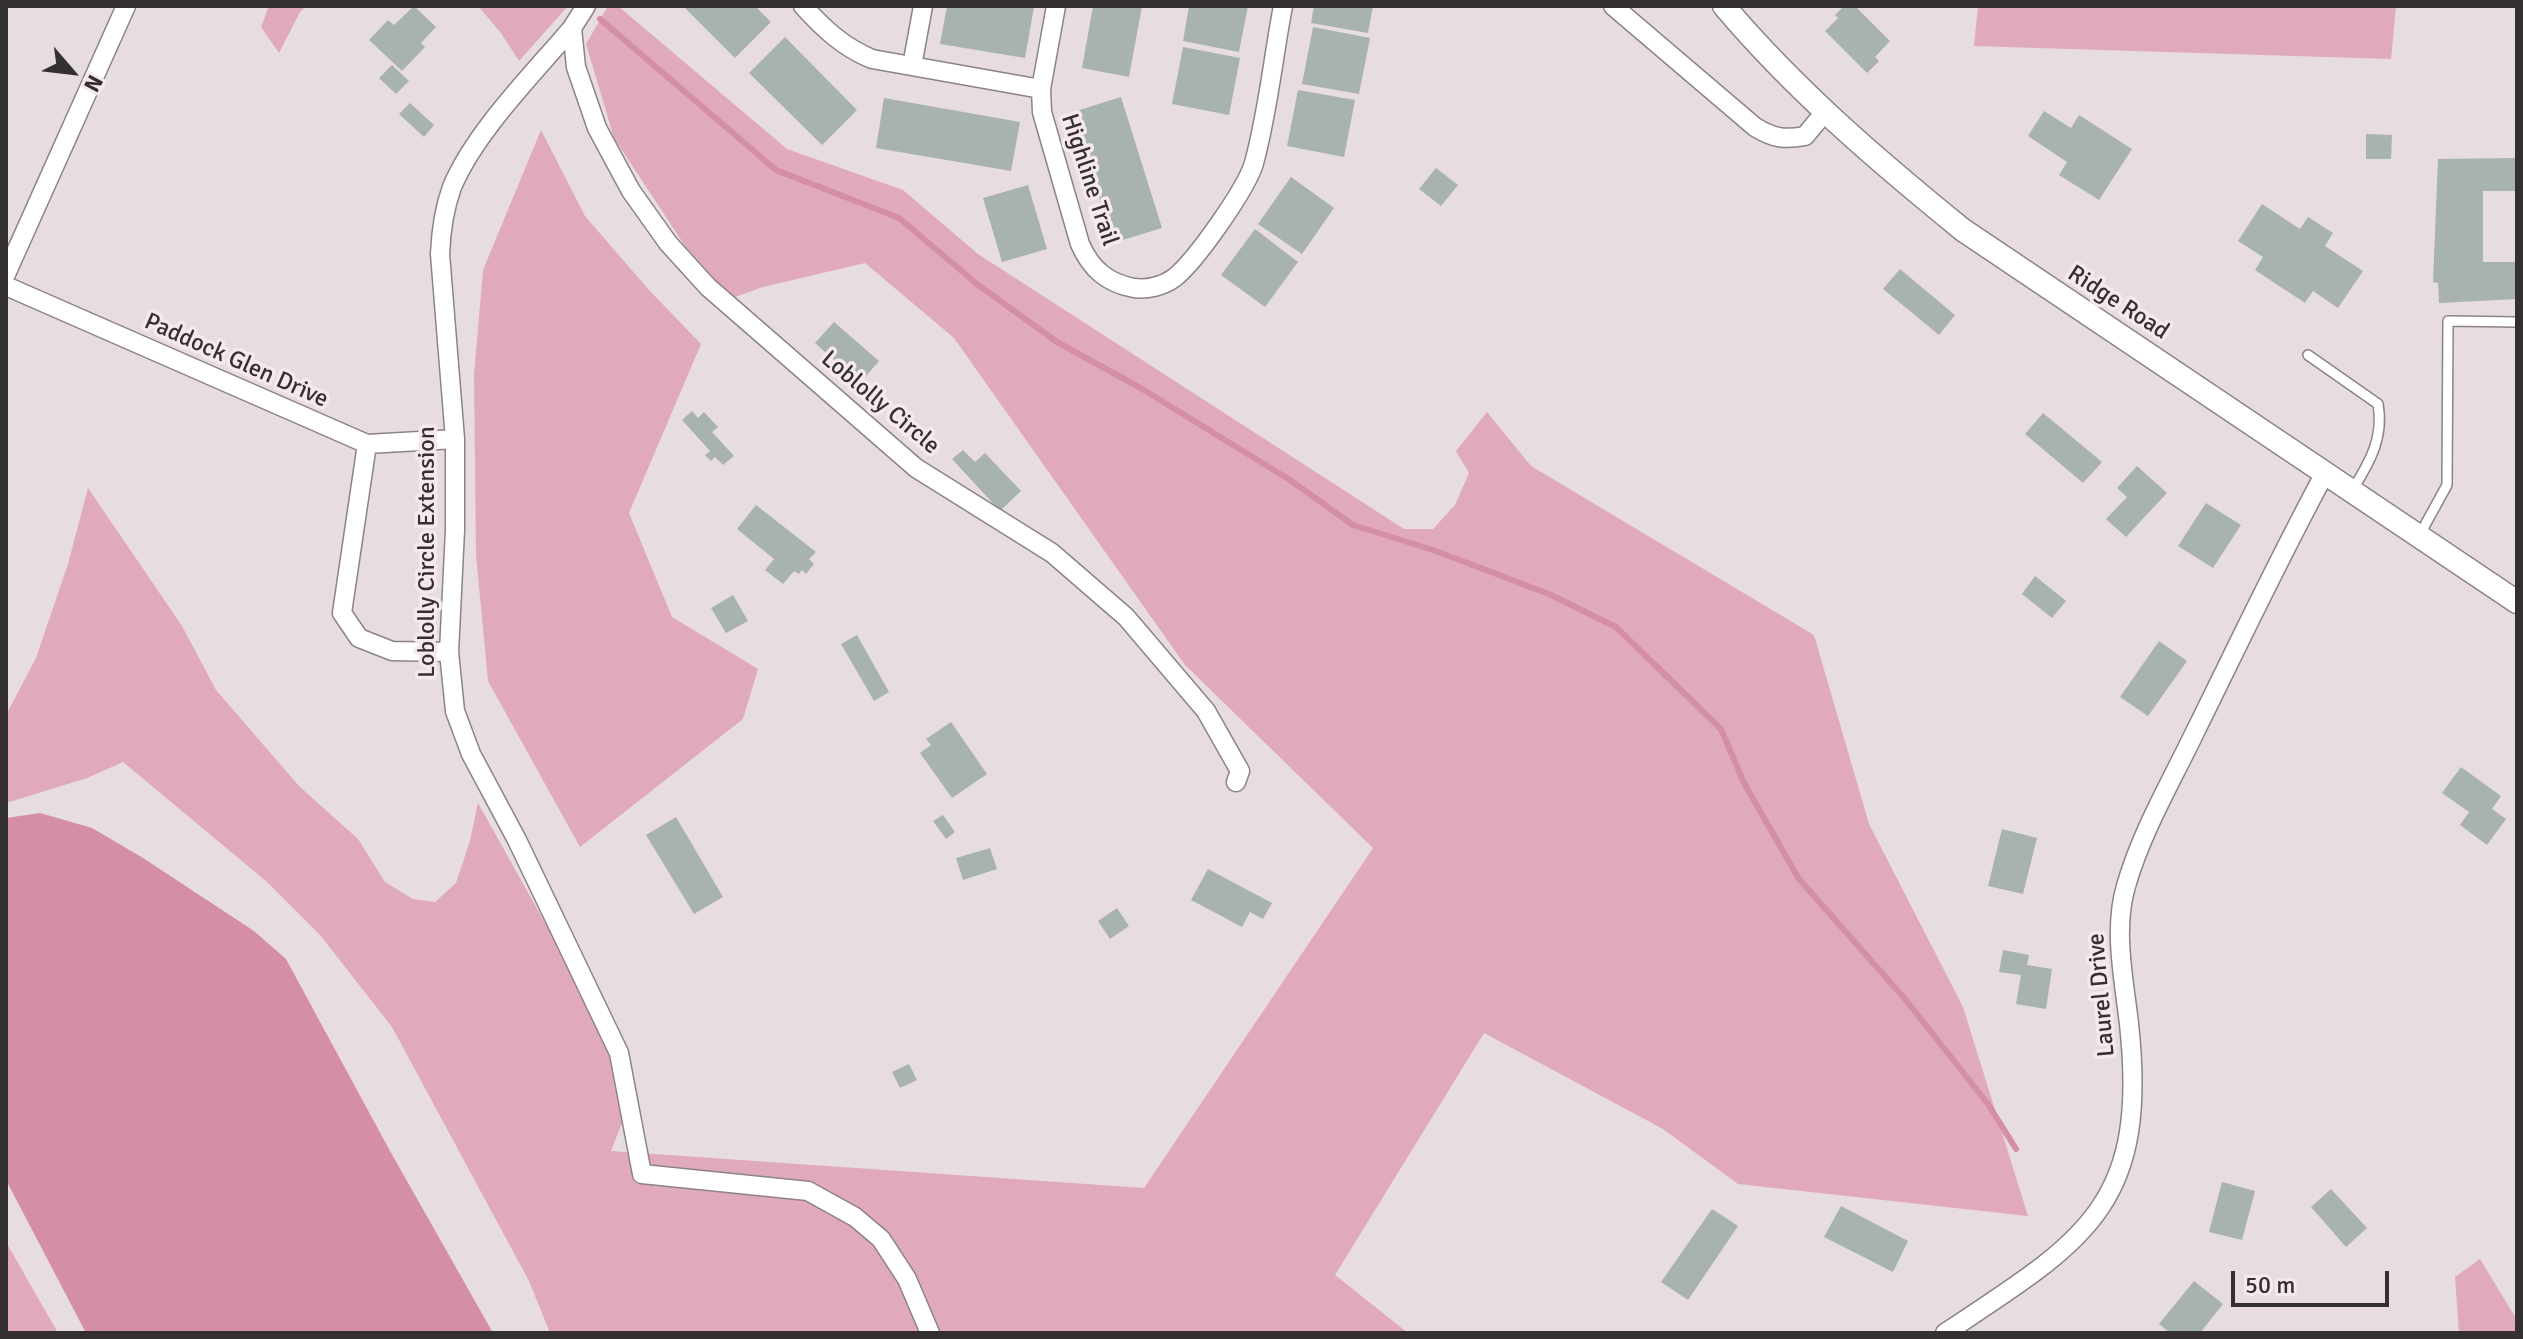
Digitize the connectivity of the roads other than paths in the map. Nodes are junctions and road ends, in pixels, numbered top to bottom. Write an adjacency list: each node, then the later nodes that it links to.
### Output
1 (126, 6): 13 (street)
2 (586, 6): 9 (street)
3 (803, 6): 10 (street)
4 (923, 6): 10 (street)
5 (1056, 6): 11 (street, Highline Trail)
6 (1283, 6): 11 (street, Highline Trail)
7 (1613, 6): 12 (street)
8 (1724, 6): 12 (street, Ridge Road)
9 (572, 28): 17 (street, Loblolly Circle Extension); 24 (street, Loblolly Circle)
10 (912, 66): 11 (street)
11 (1041, 89)
12 (1825, 112): 19 (street, Ridge Road)
13 (6, 274)
14 (6, 286): 18 (street, Paddock Glen Drive)
15 (2517, 322): 21 (lane)
16 (2308, 355): 20 (lane)
17 (455, 439): 18 (street, Paddock Glen Drive); 23 (street, Loblolly Circle Extension)
18 (367, 444): 23 (street)
19 (2325, 473): 20 (street, Ridge Road); 26 (street, Laurel Drive)
20 (2352, 491): 21 (street, Ridge Road)
21 (2419, 536): 22 (street, Ridge Road)
22 (2517, 602)
23 (449, 652): 25 (street, Loblolly Circle Extension)
24 (1236, 782)
25 (930, 1333)
26 (1945, 1333)

